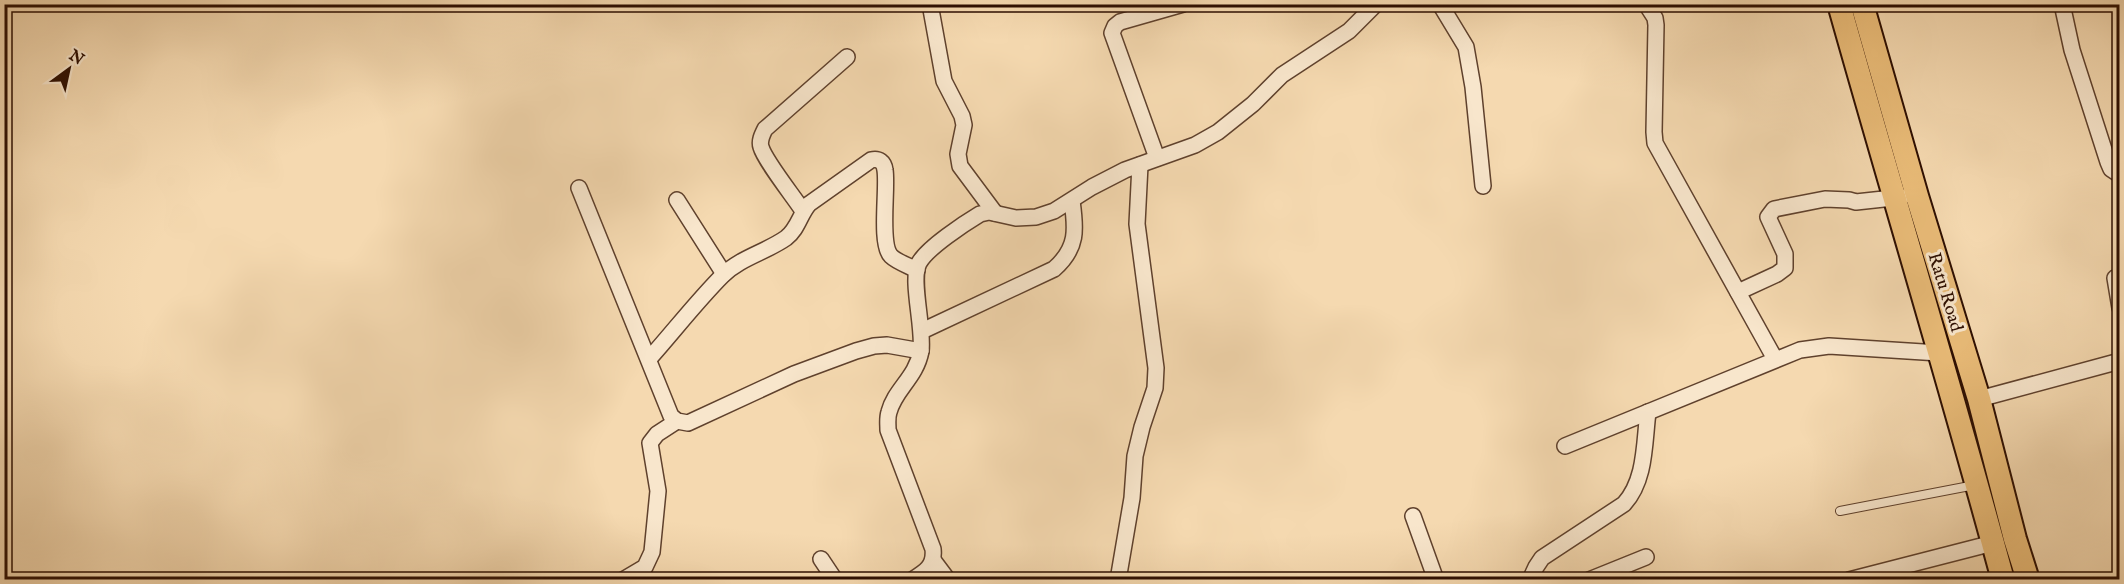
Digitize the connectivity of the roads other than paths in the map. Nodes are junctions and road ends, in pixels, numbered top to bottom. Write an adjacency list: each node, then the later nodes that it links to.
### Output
1 (930, 4): 20 (street)
2 (1183, 4): 10 (street)
3 (1376, 4): 10 (street)
4 (1440, 4): 13 (street)
5 (1646, 4): 24 (street)
6 (1839, 4): 16 (main road, Ratu Road)
7 (1862, 4): 15 (main road, Ratu Road)
8 (2062, 4): 12 (street)
9 (847, 57): 19 (street)
10 (1157, 158): 11 (street)
11 (1140, 165): 18 (street); 47 (street)
12 (2120, 175)
13 (1483, 186)
14 (579, 188): 29 (street)
15 (1917, 196): 16 (street); 32 (main road, Ratu Road)
16 (1893, 198): 24 (street); 28 (main road, Ratu Road)
17 (677, 200): 22 (street)
18 (1072, 201): 20 (street); 26 (street)
19 (803, 210): 21 (street); 22 (street)
20 (995, 213): 21 (street)
21 (916, 270): 26 (street)
22 (724, 274): 29 (street)
23 (2115, 278): 25 (street)
24 (1738, 292): 30 (street)
25 (2120, 308)
26 (922, 331): 27 (street)
27 (921, 351): 34 (street); 42 (street)
28 (1939, 352): 30 (street); 36 (main road, Ratu Road)
29 (649, 358): 34 (street)
30 (1775, 359): 33 (street)
31 (2120, 361): 32 (street)
32 (1980, 399): 53 (main road, Ratu Road)
33 (1648, 412): 35 (street); 49 (street)
34 (677, 421): 43 (street)
35 (1565, 446)
36 (1977, 485): 37 (lane); 39 (main road, Ratu Road)
37 (1840, 510)
38 (1413, 516): 48 (street)
39 (1993, 543): 51 (street); 52 (main road, Ratu Road)
40 (1646, 557): 50 (street)
41 (821, 559): 44 (street)
42 (933, 560): 45 (street); 46 (street)
43 (623, 579)
44 (835, 579)
45 (912, 579)
46 (948, 579)
47 (1118, 579)
48 (1436, 579)
49 (1530, 579)
50 (1589, 579)
51 (1849, 579)
52 (2003, 579)
53 (2028, 579)

